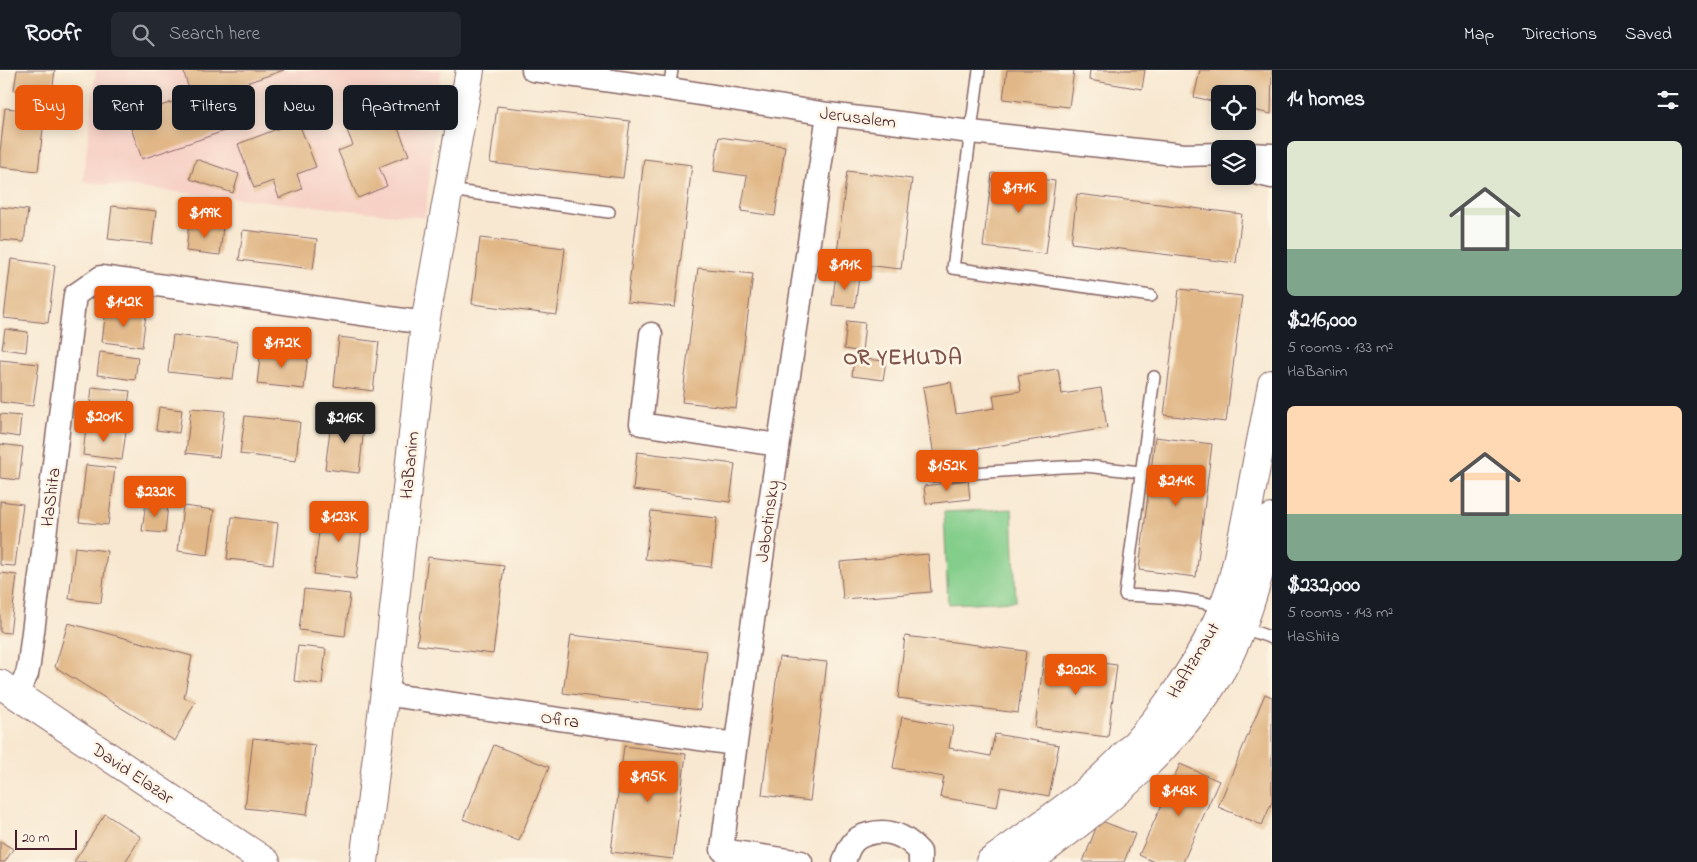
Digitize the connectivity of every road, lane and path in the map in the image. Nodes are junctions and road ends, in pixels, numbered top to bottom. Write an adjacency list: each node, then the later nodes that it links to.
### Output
1 (470, 70): 14 (street, HaBanim)
2 (533, 70): 4 (street, Jerusalem)
3 (979, 70): 6 (lane)
4 (670, 80): 5 (street, Jerusalem)
5 (828, 114): 6 (street, Jerusalem); 21 (street, Jabotinsky)
6 (971, 132): 7 (street, Jerusalem); 16 (lane)
7 (1184, 154): 8 (street, Jerusalem); 11 (street, Jerusalem)
8 (1211, 154)
9 (1256, 154): 10 (street)
10 (1272, 155)
11 (1211, 162)
12 (1256, 174): 13 (street)
13 (1272, 177)
14 (449, 190): 15 (lane); 17 (street, HaBanim)
15 (609, 212)
16 (1151, 296)
17 (424, 324): 28 (street, HaShita); 29 (street, HaBanim)
18 (651, 334): 21 (street)
19 (1154, 377): 22 (lane)
20 (1272, 384): 25 (street, HaAtzmaut)
21 (778, 445): 30 (street, Jabotinsky)
22 (1141, 472): 23 (lane); 25 (lane)
23 (930, 476)
24 (1272, 518): 26 (street, HaAtzmaut)
25 (1223, 608): 36 (street, HaAtzmaut)
26 (1241, 627): 27 (lane); 37 (street, HaAtzmaut)
27 (1272, 638)
28 (8, 689): 31 (street, David Elazar)
29 (384, 694): 30 (street, Ofira); 32 (street, HaBanim)
30 (735, 744): 33 (street, Jabotinsky)
31 (266, 862)
32 (364, 862)
33 (801, 862)
34 (844, 862): 35 (street)
35 (920, 862)
36 (990, 862)
37 (1028, 862)

